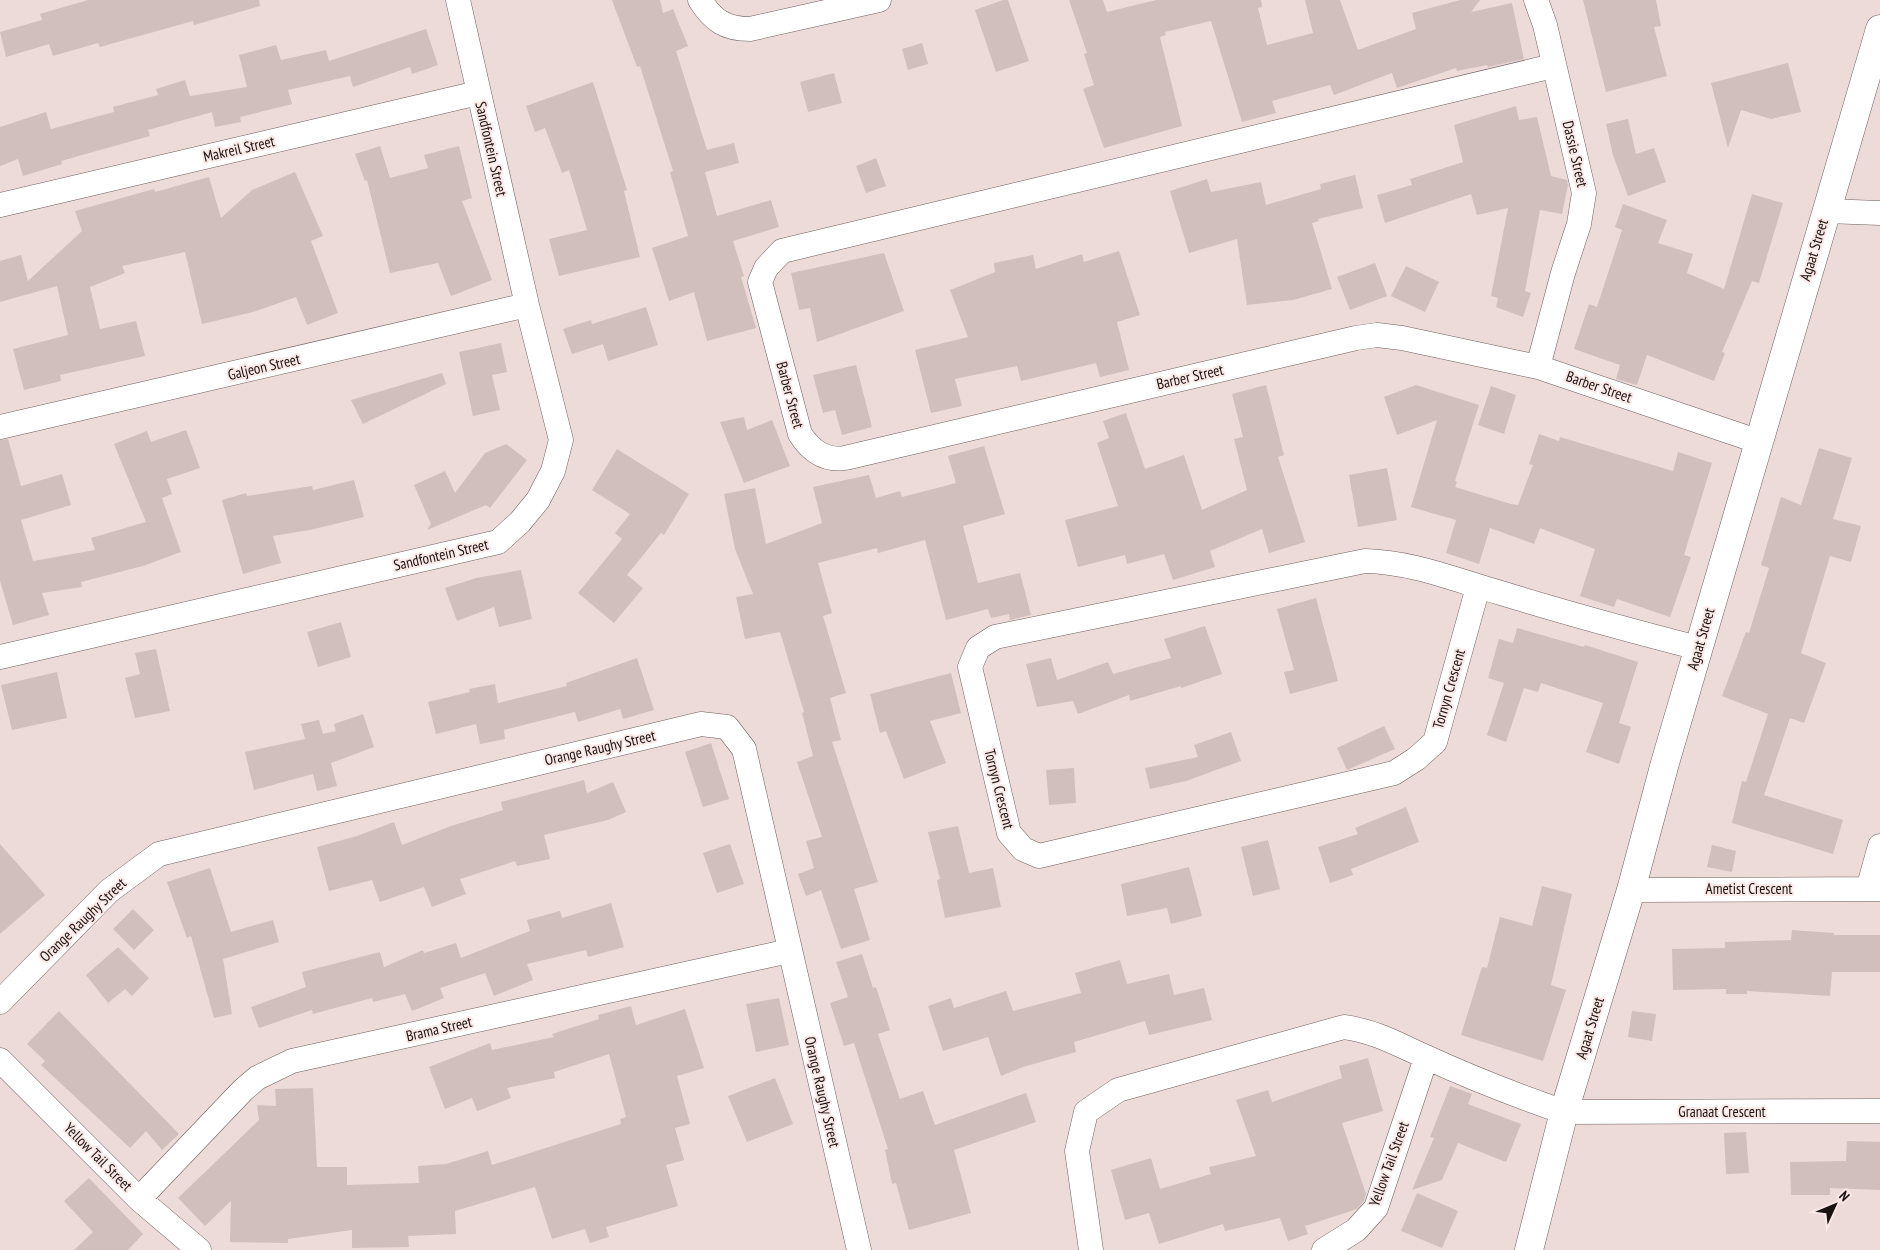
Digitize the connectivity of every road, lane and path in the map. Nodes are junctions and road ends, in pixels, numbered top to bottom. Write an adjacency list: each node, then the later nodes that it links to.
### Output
1 (458, 0): 7 (street, Sandfontein Street)
2 (700, 0): 3 (street)
3 (879, 0)
4 (1536, 0): 6 (street, Dassie Street)
5 (1880, 30): 9 (street, Agaat Street)
6 (1553, 66): 12 (street, Dassie Street); 12 (street, Barber Street)
7 (478, 94): 8 (street, Makreil Street); 11 (street, Sandfontein Street)
8 (0, 205)
9 (1826, 211): 10 (street); 14 (street, Agaat Street)
10 (1880, 213)
11 (527, 305): 13 (street, Galjeon Street); 17 (street, Sandfontein Street)
12 (1538, 367): 14 (street, Barber Street)
13 (0, 427)
14 (1758, 441): 16 (street, Agaat Street)
15 (1478, 587): 15 (street, Tornyn Crescent); 16 (street, Tornyn Crescent)
16 (1698, 648): 20 (street, Agaat Street)
17 (0, 657)
18 (1880, 846): 19 (street, Ametist Crescent)
19 (1874, 889): 20 (street, Ametist Crescent)
20 (1631, 890): 26 (street, Agaat Street)
21 (789, 951): 22 (street, Orange Raughy Street); 27 (street, Brama Street); 29 (street, Orange Raughy Street)
22 (0, 1002)
23 (1426, 1058): 26 (street, Granaat Crescent); 30 (street, Granaat Crescent); 31 (street, Yellow Tail Street)
24 (0, 1060): 27 (street, Yellow Tail Street)
25 (1880, 1111): 26 (street, Granaat Crescent)
26 (1564, 1112): 32 (street, Agaat Street)
27 (139, 1199): 28 (street, Yellow Tail Street)
28 (200, 1250)
29 (859, 1250)
30 (1091, 1250)
31 (1324, 1250)
32 (1529, 1250)

